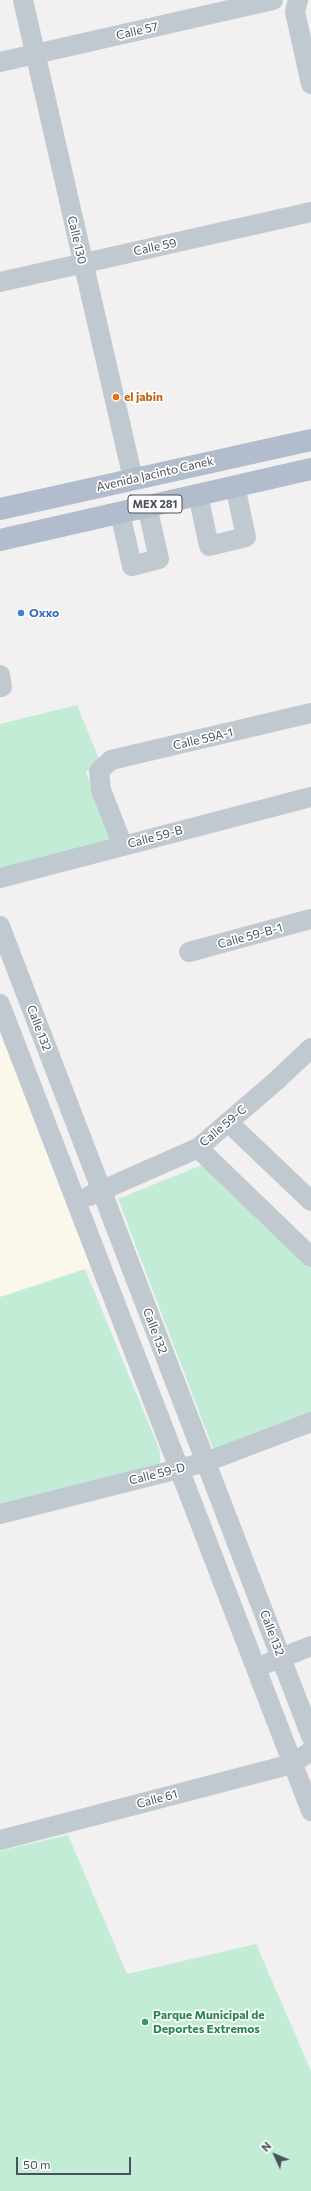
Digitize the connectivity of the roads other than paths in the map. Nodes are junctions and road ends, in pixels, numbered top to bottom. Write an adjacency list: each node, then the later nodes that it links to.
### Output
1 (23, 0): 4 (street, Calle 130)
2 (273, 0): 4 (street, Calle 57)
3 (298, 0): 6 (street)
4 (34, 54): 5 (street, Calle 57); 8 (street, Calle 130)
5 (0, 62)
6 (311, 84)
7 (311, 212): 8 (street, Calle 59)
8 (82, 263): 9 (street, Calle 59); 12 (street, Calle 130)
9 (0, 282)
10 (311, 440): 12 (main road, Avenida Jacinto Canek / MEX 281)
11 (311, 469): 13 (main road, MEX 281)
12 (133, 479): 16 (main road, Avenida Jacinto Canek / MEX 281)
13 (235, 486): 14 (main road, MEX 281); 14 (street)
14 (198, 495): 15 (main road, MEX 281)
15 (147, 506): 17 (main road, MEX 281); 17 (street)
16 (0, 509)
17 (120, 512): 18 (main road, MEX 281)
18 (0, 540)
19 (0, 675): 20 (street)
20 (0, 687)
21 (311, 713): 23 (street, Calle 59A-1)
22 (311, 797): 23 (street, Calle 59-B)
23 (122, 846): 24 (street, Calle 59-B)
24 (0, 878)
25 (311, 919): 27 (street, Calle 59-B-1)
26 (0, 926): 32 (street, Calle 132)
27 (189, 952)
28 (0, 1004): 33 (street)
29 (311, 1048): 30 (street, Calle 59-C)
30 (228, 1122): 31 (street, Calle 59-C); 34 (street)
31 (198, 1148): 32 (street, Calle 59-C); 35 (street)
32 (102, 1191): 33 (street, Calle 59-C); 37 (street, Calle 132)
33 (76, 1200): 38 (street)
34 (311, 1201)
35 (311, 1257)
36 (311, 1422): 37 (street, Calle 59-D)
37 (206, 1462): 38 (street, Calle 59-D); 41 (street, Calle 132)
38 (179, 1468): 39 (street, Calle 59-D); 42 (street)
39 (0, 1514)
40 (311, 1646): 41 (street)
41 (281, 1658): 42 (street); 43 (street, Calle 132)
42 (255, 1668): 45 (street)
43 (311, 1736)
44 (311, 1751): 45 (street, Calle 61)
45 (292, 1764): 46 (street); 47 (street, Calle 61)
46 (311, 1811)
47 (0, 1840)

